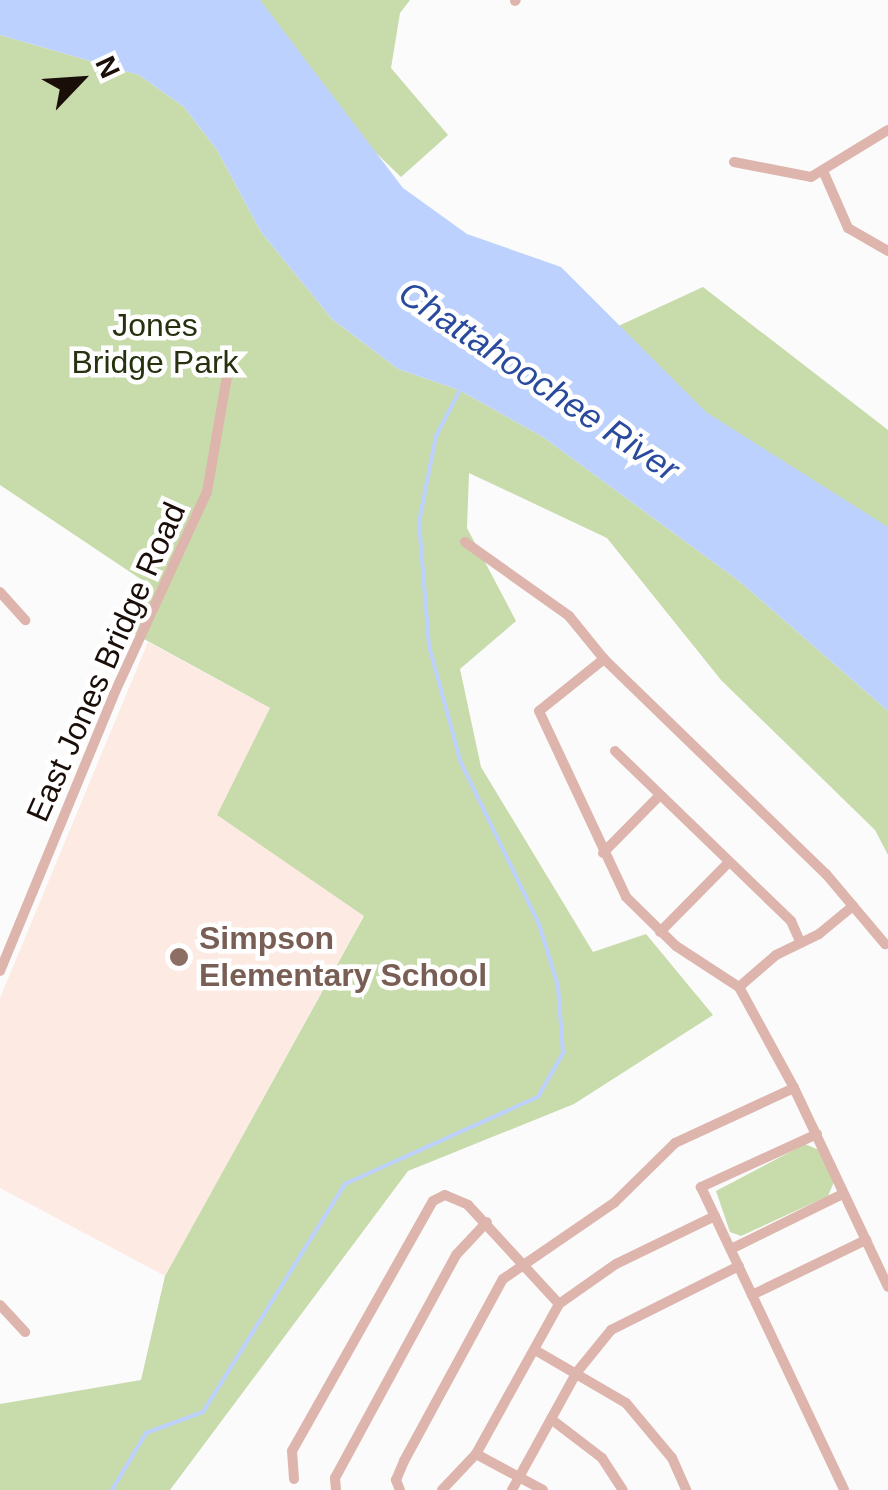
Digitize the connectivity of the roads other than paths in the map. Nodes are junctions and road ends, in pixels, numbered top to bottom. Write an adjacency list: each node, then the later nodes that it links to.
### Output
1 (888, 130): 3 (street)
2 (734, 162): 3 (street)
3 (824, 173): 4 (street)
4 (888, 251)
5 (229, 364): 18 (street, East Jones Bridge Road)
6 (465, 542): 9 (street)
7 (0, 592): 8 (street)
8 (25, 620)
9 (604, 659): 12 (street); 14 (street)
10 (615, 752): 11 (street)
11 (660, 795): 12 (street); 13 (street)
12 (602, 853): 15 (street)
13 (729, 862): 15 (street); 16 (street)
14 (854, 906): 16 (street); 17 (street)
15 (660, 932): 19 (street)
16 (801, 942): 19 (street)
17 (885, 944)
18 (0, 971)
19 (739, 988): 20 (street)
20 (794, 1088): 21 (street); 27 (street)
21 (817, 1134): 22 (street); 23 (street)
22 (843, 1194): 25 (street); 26 (street)
23 (715, 1216): 26 (street); 32 (street)
24 (487, 1222): 27 (street); 39 (street); 40 (street)
25 (866, 1240): 29 (street); 30 (street)
26 (730, 1249): 28 (street)
27 (523, 1261): 32 (street); 41 (street)
28 (738, 1266): 30 (street); 35 (street)
29 (888, 1288)
30 (752, 1295): 47 (street)
31 (0, 1304): 33 (street)
32 (558, 1304): 34 (street)
33 (25, 1332)
34 (534, 1350): 35 (street); 37 (street)
35 (577, 1372): 36 (street); 46 (street)
36 (551, 1420): 38 (street); 45 (street)
37 (476, 1454): 38 (street); 42 (street)
38 (520, 1476): 43 (street); 44 (street)
39 (294, 1479)
40 (336, 1490)
41 (400, 1490)
42 (442, 1490)
43 (512, 1490)
44 (543, 1490)
45 (622, 1490)
46 (686, 1490)
47 (844, 1490)

